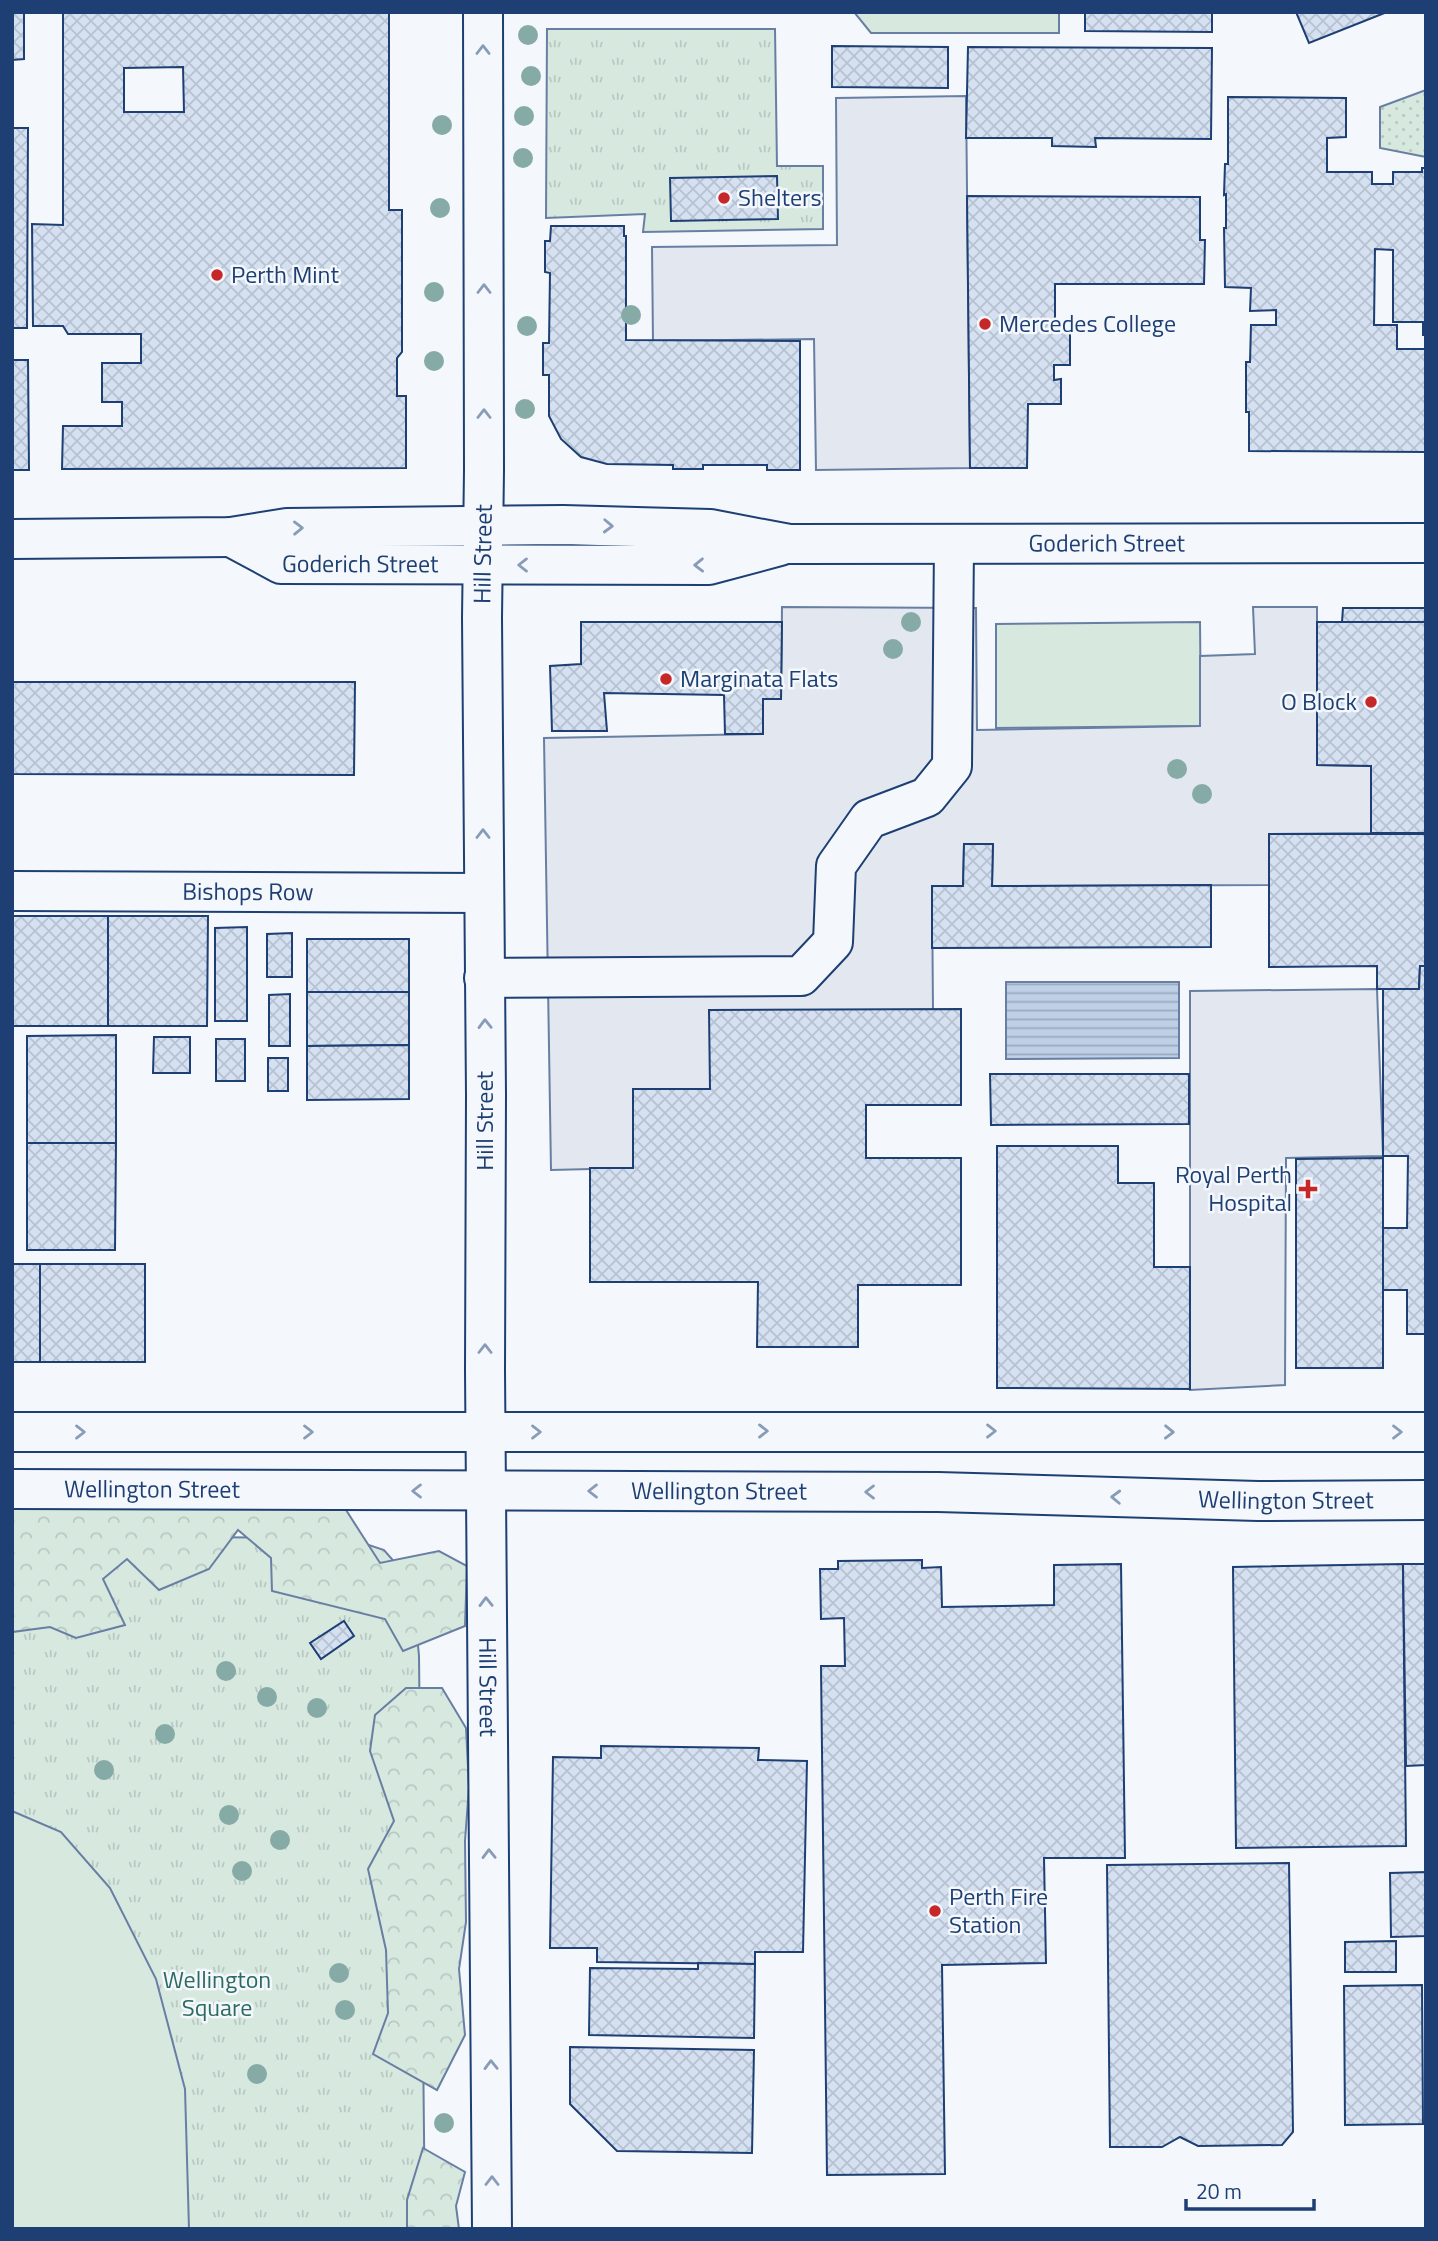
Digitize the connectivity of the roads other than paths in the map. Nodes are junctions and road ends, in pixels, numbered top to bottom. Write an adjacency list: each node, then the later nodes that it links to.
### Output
1 (483, 12): 2 (main road, Hill Street, one-way to 1)
2 (484, 526): 3 (main road, Goderich Street, one-way to 2); 6 (main road, Goderich Street, one-way to 6); 8 (main road, Hill Street)
3 (231, 537): 4 (main road, Goderich Street); 8 (main road, Goderich Street)
4 (12, 539)
5 (1426, 543): 7 (main road, Goderich Street)
6 (789, 544): 7 (main road, Goderich Street); 8 (main road, Goderich Street, one-way to 8)
7 (954, 544): 11 (main road)
8 (483, 565): 10 (main road, Hill Street, one-way to 8)
9 (12, 891): 10 (main road, Bishops Row)
10 (484, 894): 11 (main road, Hill Street)
11 (484, 978): 13 (main road, Hill Street, one-way to 11)
12 (12, 1432): 13 (main road, one-way to 13)
13 (485, 1432): 14 (main road, one-way to 14); 16 (main road, Hill Street)
14 (1426, 1432)
15 (12, 1489): 16 (main road, Wellington Street, one-way to 15)
16 (486, 1491): 17 (main road, Wellington Street, one-way to 16); 18 (main road, Hill Street, one-way to 16)
17 (1426, 1500)
18 (492, 2229)

